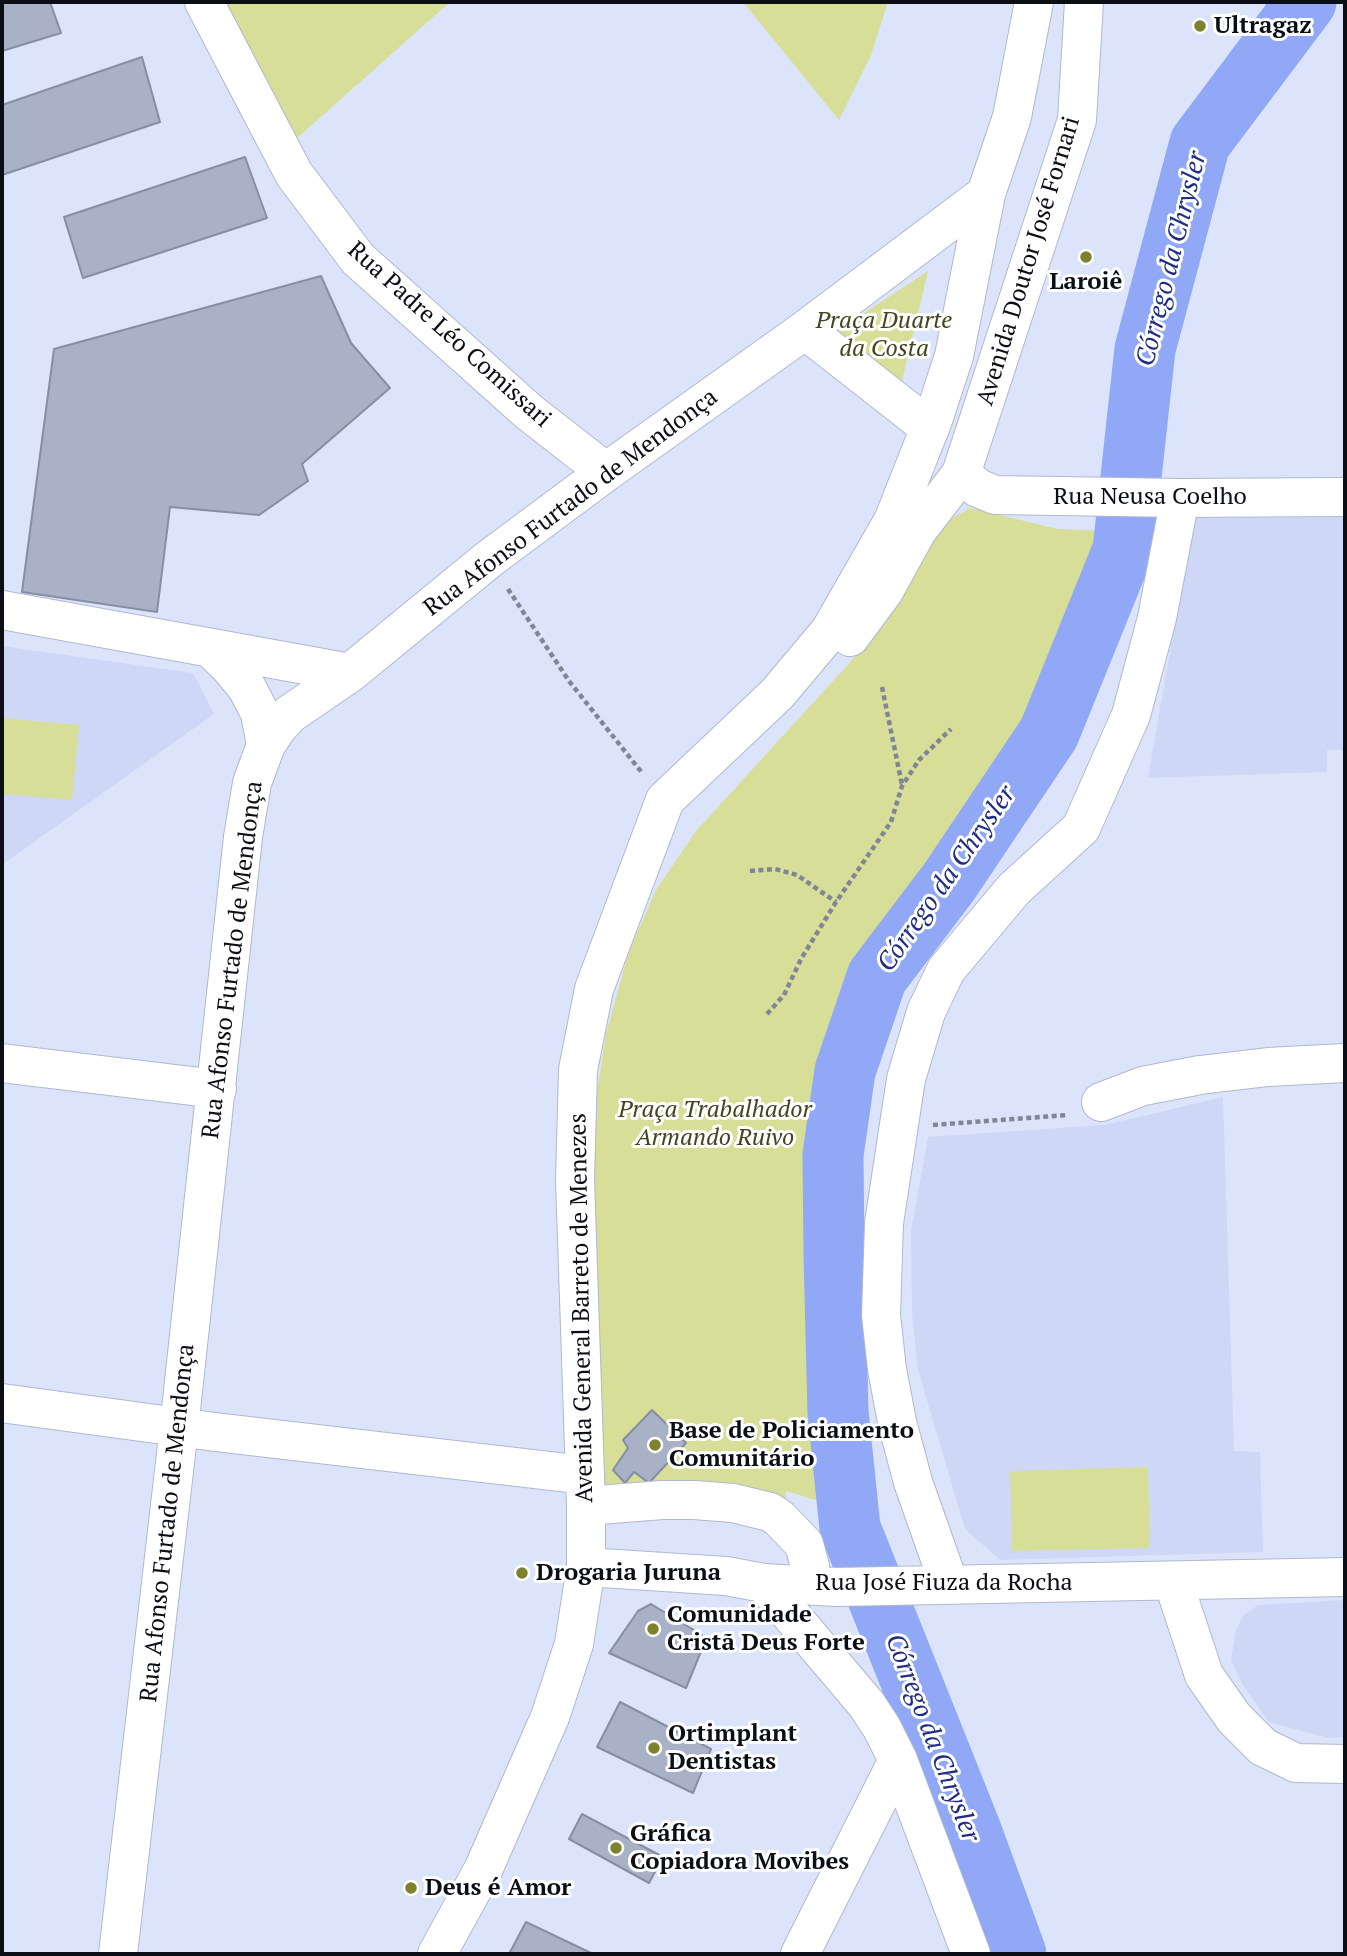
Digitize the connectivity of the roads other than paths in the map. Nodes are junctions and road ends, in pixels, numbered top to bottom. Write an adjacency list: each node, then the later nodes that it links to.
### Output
1 (204, 2): 8 (street, Rua Padre Léo Comissari)
2 (1034, 2): 4 (street, Avenida General Barreto de Menezes)
3 (1084, 2): 9 (street, Avenida Doutor José Fornari)
4 (986, 194): 5 (street, Rua Afonso Furtado de Mendonça); 6 (street, Avenida General Barreto de Menezes)
5 (805, 330): 7 (street); 8 (street, Rua Afonso Furtado de Mendonça)
6 (954, 356): 7 (street, Avenida General Barreto de Menezes); 9 (street)
7 (930, 428): 15 (street, Avenida General Barreto de Menezes)
8 (606, 472): 14 (street, Rua Afonso Furtado de Mendonça)
9 (961, 474): 10 (street, Rua Neusa Coelho); 15 (street, Avenida General Barreto de Menezes)
10 (1167, 497): 11 (street, Rua Neusa Coelho); 28 (street)
11 (1345, 497)
12 (2, 610): 13 (street)
13 (210, 648): 14 (street); 16 (street)
14 (350, 673): 16 (street, Rua Afonso Furtado de Mendonça)
15 (777, 694): 23 (street, Avenida General Barreto de Menezes)
16 (266, 745): 19 (street, Rua Afonso Furtado de Mendonça)
17 (2, 1063): 19 (street)
18 (1345, 1063): 20 (street)
19 (217, 1089): 22 (street, Rua Afonso Furtado de Mendonça)
20 (1101, 1102)
21 (2, 1403): 22 (street)
22 (179, 1427): 23 (street); 32 (street, Rua Afonso Furtado de Mendonça)
23 (586, 1490): 24 (street, Avenida General Barreto de Menezes); 29 (street)
24 (586, 1567): 27 (street, Rua José Fiuza da Rocha); 33 (street, Avenida General Barreto de Menezes)
25 (1345, 1577): 26 (street, Rua José Fiuza da Rocha)
26 (1172, 1581): 28 (street, Rua José Fiuza da Rocha); 31 (street)
27 (764, 1583): 29 (street, Rua José Fiuza da Rocha); 30 (street)
28 (949, 1584): 29 (street, Rua José Fiuza da Rocha)
29 (823, 1585)
30 (898, 1760): 34 (street); 35 (street)
31 (1345, 1764)
32 (118, 1954)
33 (437, 1954)
34 (800, 1954)
35 (971, 1954)

